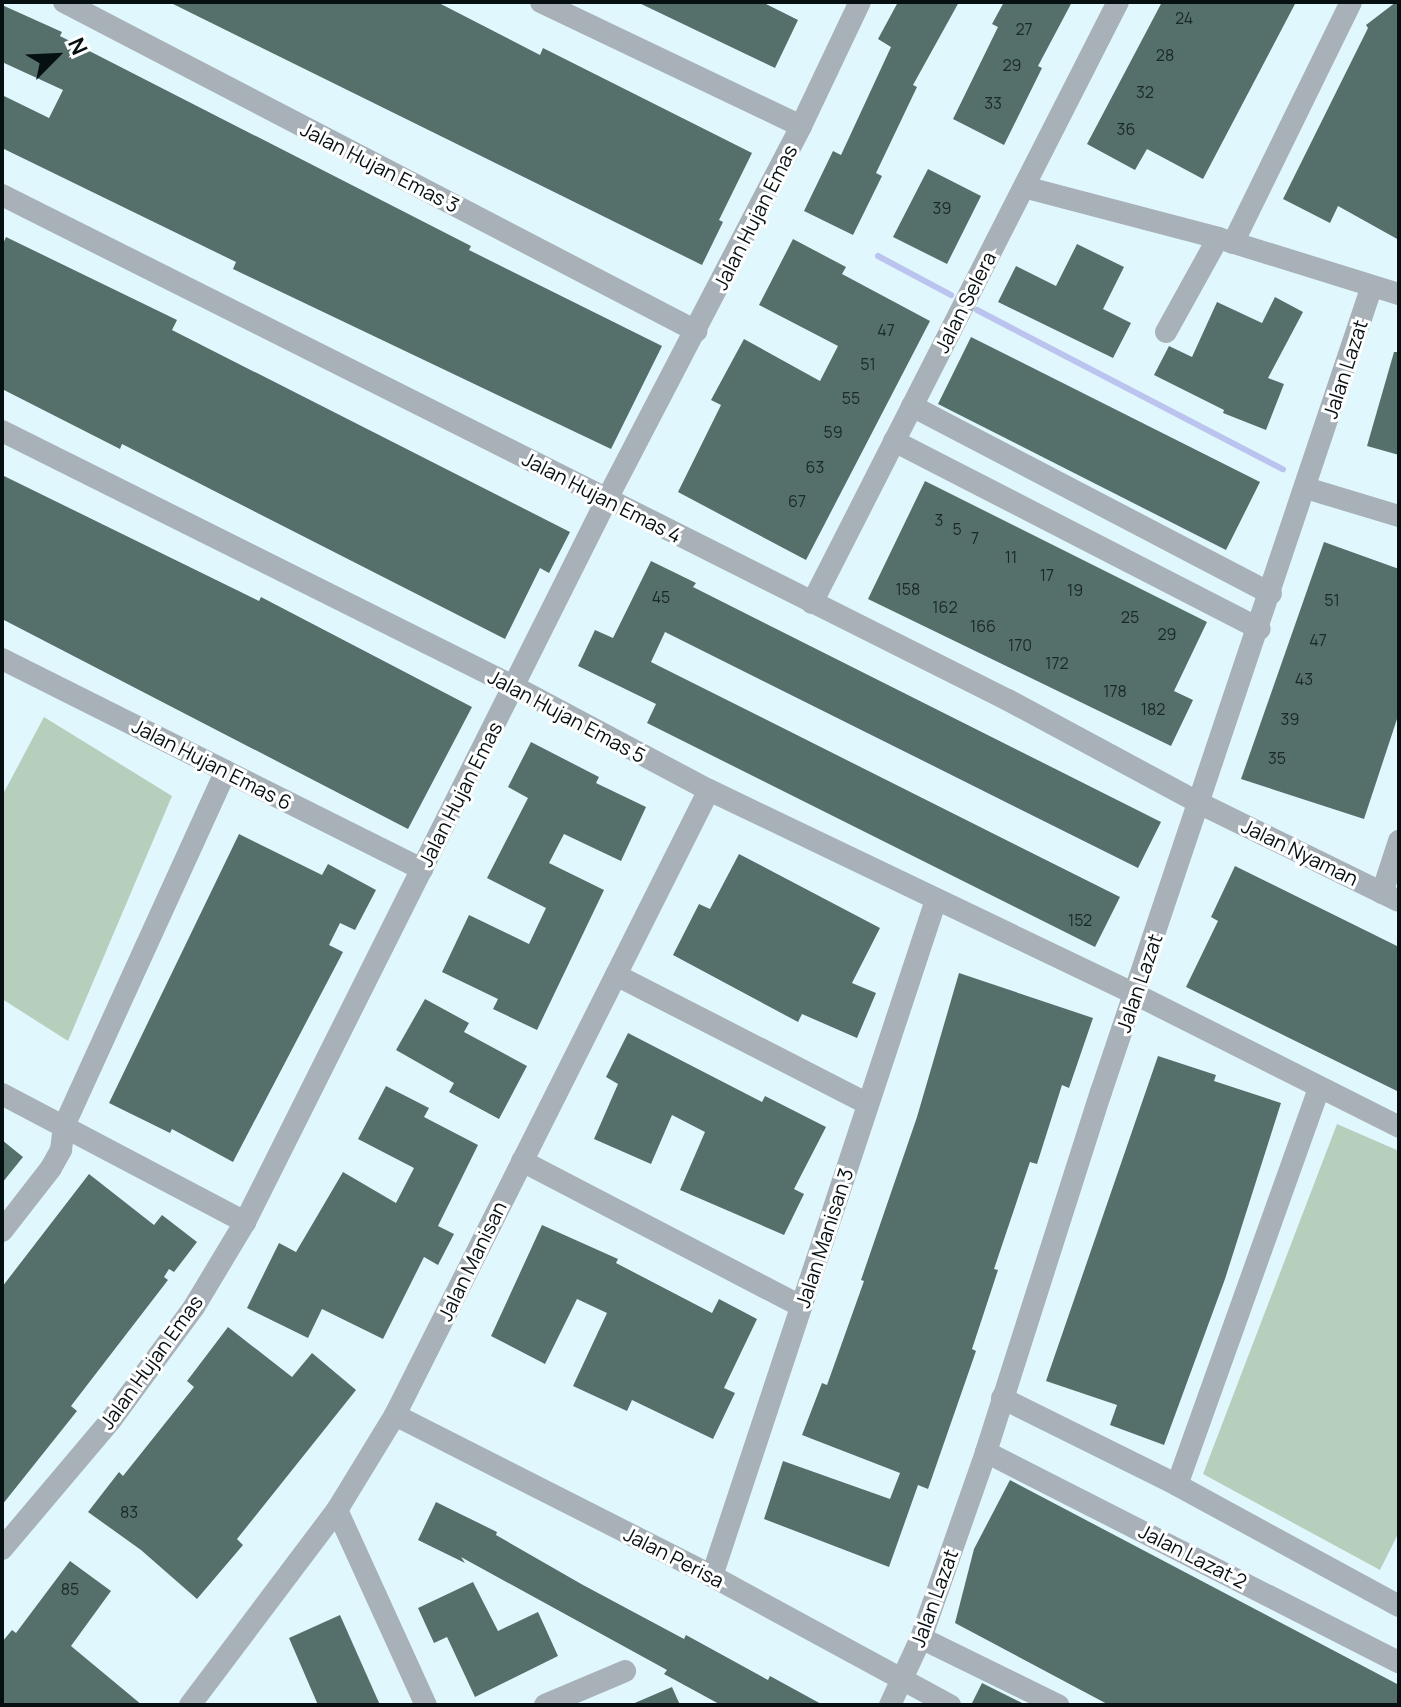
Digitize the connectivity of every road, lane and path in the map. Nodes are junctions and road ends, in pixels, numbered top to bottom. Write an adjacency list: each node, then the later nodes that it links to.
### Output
1 (64, 2): 12 (street, Jalan Hujan Emas 3)
2 (541, 2): 6 (street)
3 (860, 2): 6 (street, Jalan Hujan Emas)
4 (1118, 2): 7 (street, Jalan Selera)
5 (1351, 2): 9 (street)
6 (801, 126): 12 (street, Jalan Hujan Emas)
7 (1024, 187): 9 (street); 14 (street, Jalan Selera)
8 (2, 195): 18 (street, Jalan Hujan Emas 4)
9 (1225, 241): 10 (street); 13 (street)
10 (1372, 286): 11 (street); 17 (street, Jalan Lazat)
11 (1399, 294)
12 (696, 331): 18 (street, Jalan Hujan Emas)
13 (1166, 332)
14 (912, 406): 16 (street, Jalan Selera); 20 (street)
15 (2, 431): 24 (street, Jalan Hujan Emas 5)
16 (894, 441): 21 (street, Jalan Selera); 22 (street)
17 (1306, 488): 19 (street); 20 (street, Jalan Lazat)
18 (607, 499): 21 (street, Jalan Hujan Emas 4); 24 (street, Jalan Hujan Emas)
19 (1399, 516)
20 (1271, 594): 22 (street, Jalan Lazat)
21 (812, 603): 27 (street, Jalan Hujan Emas 4)
22 (1260, 629): 27 (street, Jalan Lazat)
23 (2, 659): 25 (street, Jalan Hujan Emas 6)
24 (513, 686): 26 (street, Jalan Hujan Emas 5); 29 (street, Jalan Hujan Emas)
25 (226, 771): 29 (street, Jalan Hujan Emas 6); 37 (street)
26 (709, 790): 31 (street, Jalan Hujan Emas 5); 32 (street, Jalan Manisan)
27 (1201, 804): 30 (street, Jalan Nyaman); 33 (street, Jalan Lazat)
28 (1399, 841): 30 (street)
29 (422, 869): 40 (street, Jalan Hujan Emas)
30 (1390, 897)
31 (936, 900): 33 (street, Jalan Hujan Emas 5); 36 (street, Jalan Manisan 3)
32 (616, 975): 36 (street); 39 (street, Jalan Manisan)
33 (1135, 994): 34 (street, Jalan Hujan Emas 5); 43 (street, Jalan Lazat)
34 (1319, 1089): 38 (street, Jalan Hujan Emas 5); 46 (street)
35 (2, 1094): 37 (street)
36 (868, 1104): 42 (street, Jalan Manisan 3)
37 (64, 1126): 40 (street); 41 (street)
38 (1399, 1127)
39 (522, 1161): 42 (street); 44 (street, Jalan Manisan)
40 (245, 1222): 48 (street, Jalan Hujan Emas)
41 (2, 1231)
42 (801, 1306): 49 (street, Jalan Manisan 3)
43 (1002, 1398): 45 (street, Jalan Lazat); 46 (street)
44 (395, 1415): 47 (street, Jalan Manisan); 49 (street, Jalan Perisa)
45 (986, 1452): 51 (street, Jalan Lazat); 52 (street, Jalan Lazat 2)
46 (1177, 1485): 50 (street)
47 (337, 1510): 55 (street, Jalan Manisan); 56 (street)
48 (2, 1549)
49 (712, 1576): 54 (street, Jalan Perisa)
50 (1396, 1597)
51 (921, 1638): 54 (street, Jalan Lazat); 60 (street)
52 (1399, 1662)
53 (625, 1671): 57 (street)
54 (903, 1679): 58 (street, Jalan Lazat); 59 (street, Jalan Perisa)
55 (190, 1705)
56 (426, 1705)
57 (545, 1705)
58 (890, 1705)
59 (950, 1705)
60 (1058, 1705)

